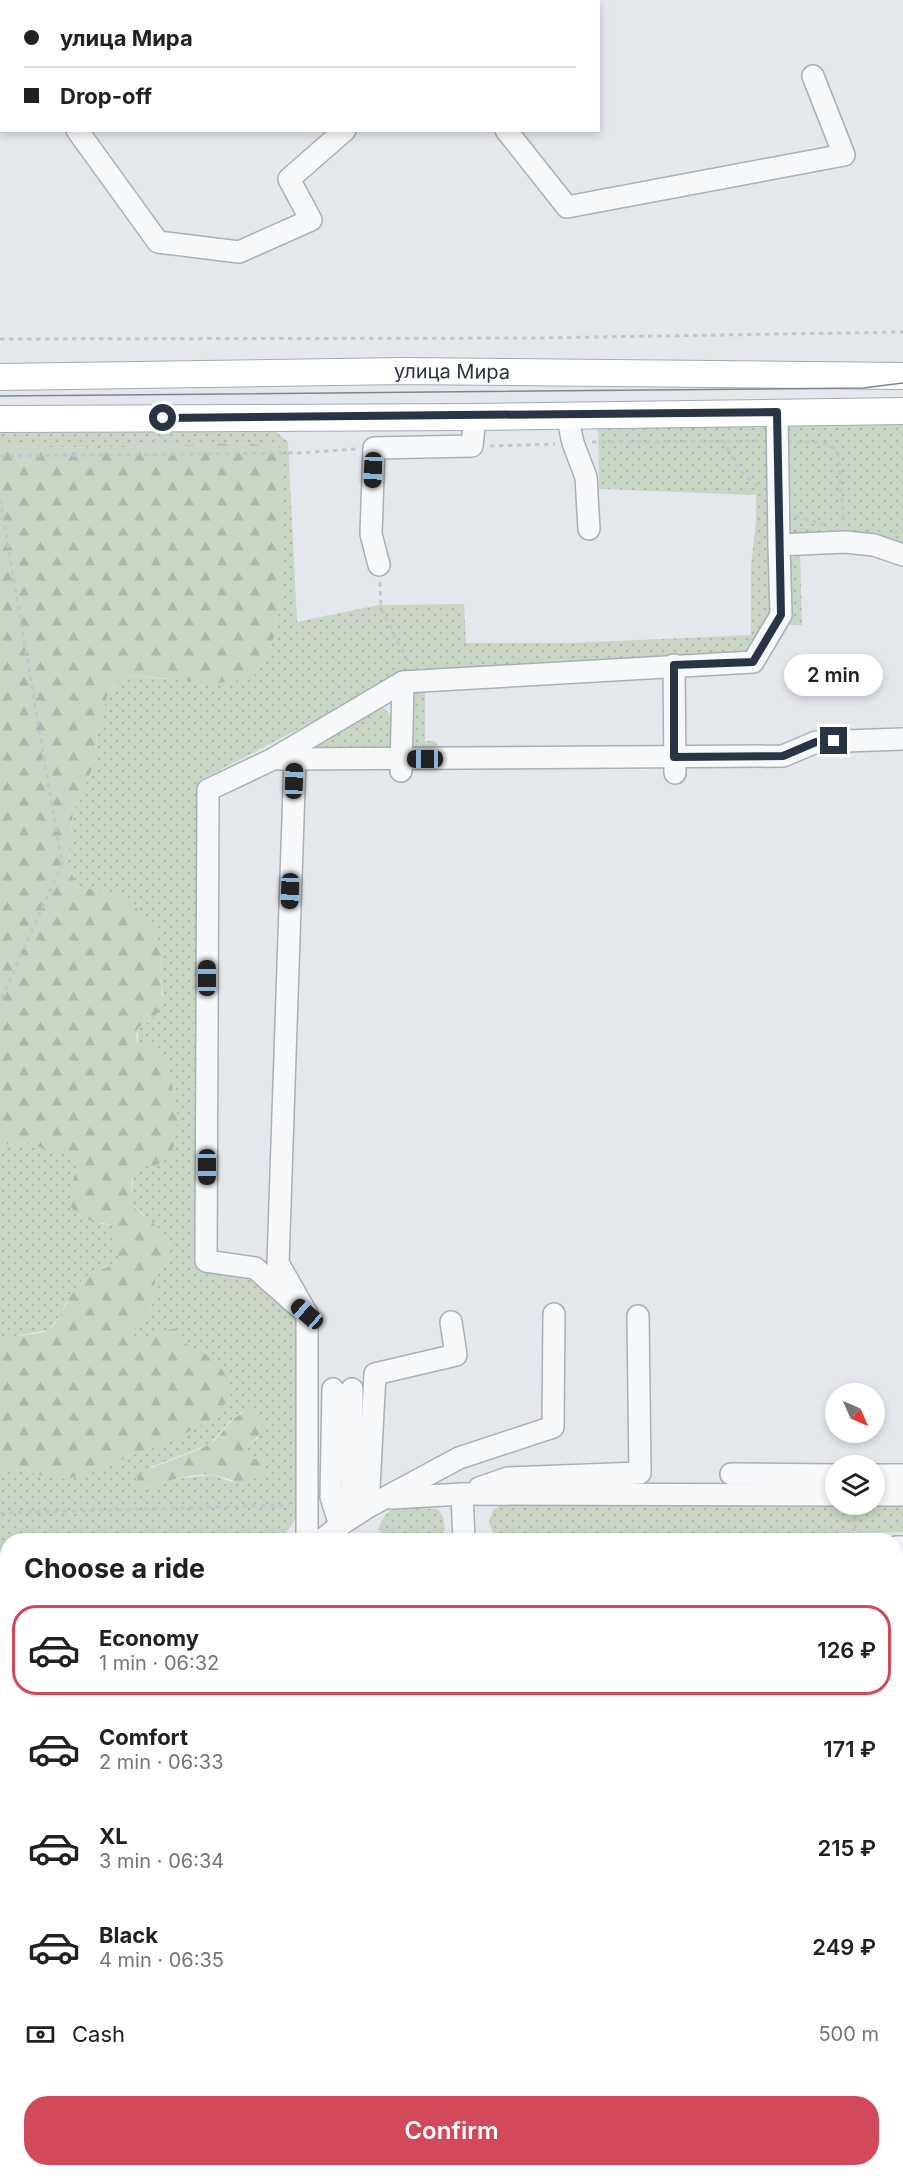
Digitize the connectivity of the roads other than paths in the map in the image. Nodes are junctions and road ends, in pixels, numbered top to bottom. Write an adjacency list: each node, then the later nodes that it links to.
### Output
1 (813, 76): 4 (street)
2 (78, 132): 3 (street)
3 (343, 132)
4 (508, 132)
5 (903, 376): 6 (main road, улица Мира)
6 (0, 377)
7 (903, 411): 8 (main road)
8 (777, 412): 9 (main road); 13 (street)
9 (567, 416): 10 (main road); 12 (street)
10 (475, 417): 11 (main road); 15 (street)
11 (0, 420)
12 (589, 529)
13 (779, 545): 14 (street); 16 (street)
14 (903, 555)
15 (379, 565)
16 (674, 665): 17 (street); 21 (street)
17 (406, 672): 20 (street); 22 (street)
18 (903, 738): 21 (street)
19 (295, 759): 20 (street); 22 (street); 23 (street)
20 (271, 760): 23 (street)
21 (674, 765): 22 (street)
22 (401, 766)
23 (307, 1314): 38 (street)
24 (554, 1314): 36 (street)
25 (638, 1316): 32 (street)
26 (451, 1322): 36 (street)
27 (343, 1389): 37 (street)
28 (731, 1474): 29 (street)
29 (825, 1475)
30 (885, 1475): 31 (street)
31 (903, 1475)
32 (462, 1494): 33 (street); 36 (street); 40 (street)
33 (825, 1495)
34 (885, 1495): 35 (street)
35 (903, 1495)
36 (376, 1503): 37 (street)
37 (340, 1525): 39 (street)
38 (307, 1533)
39 (330, 1533)
40 (464, 1533)

